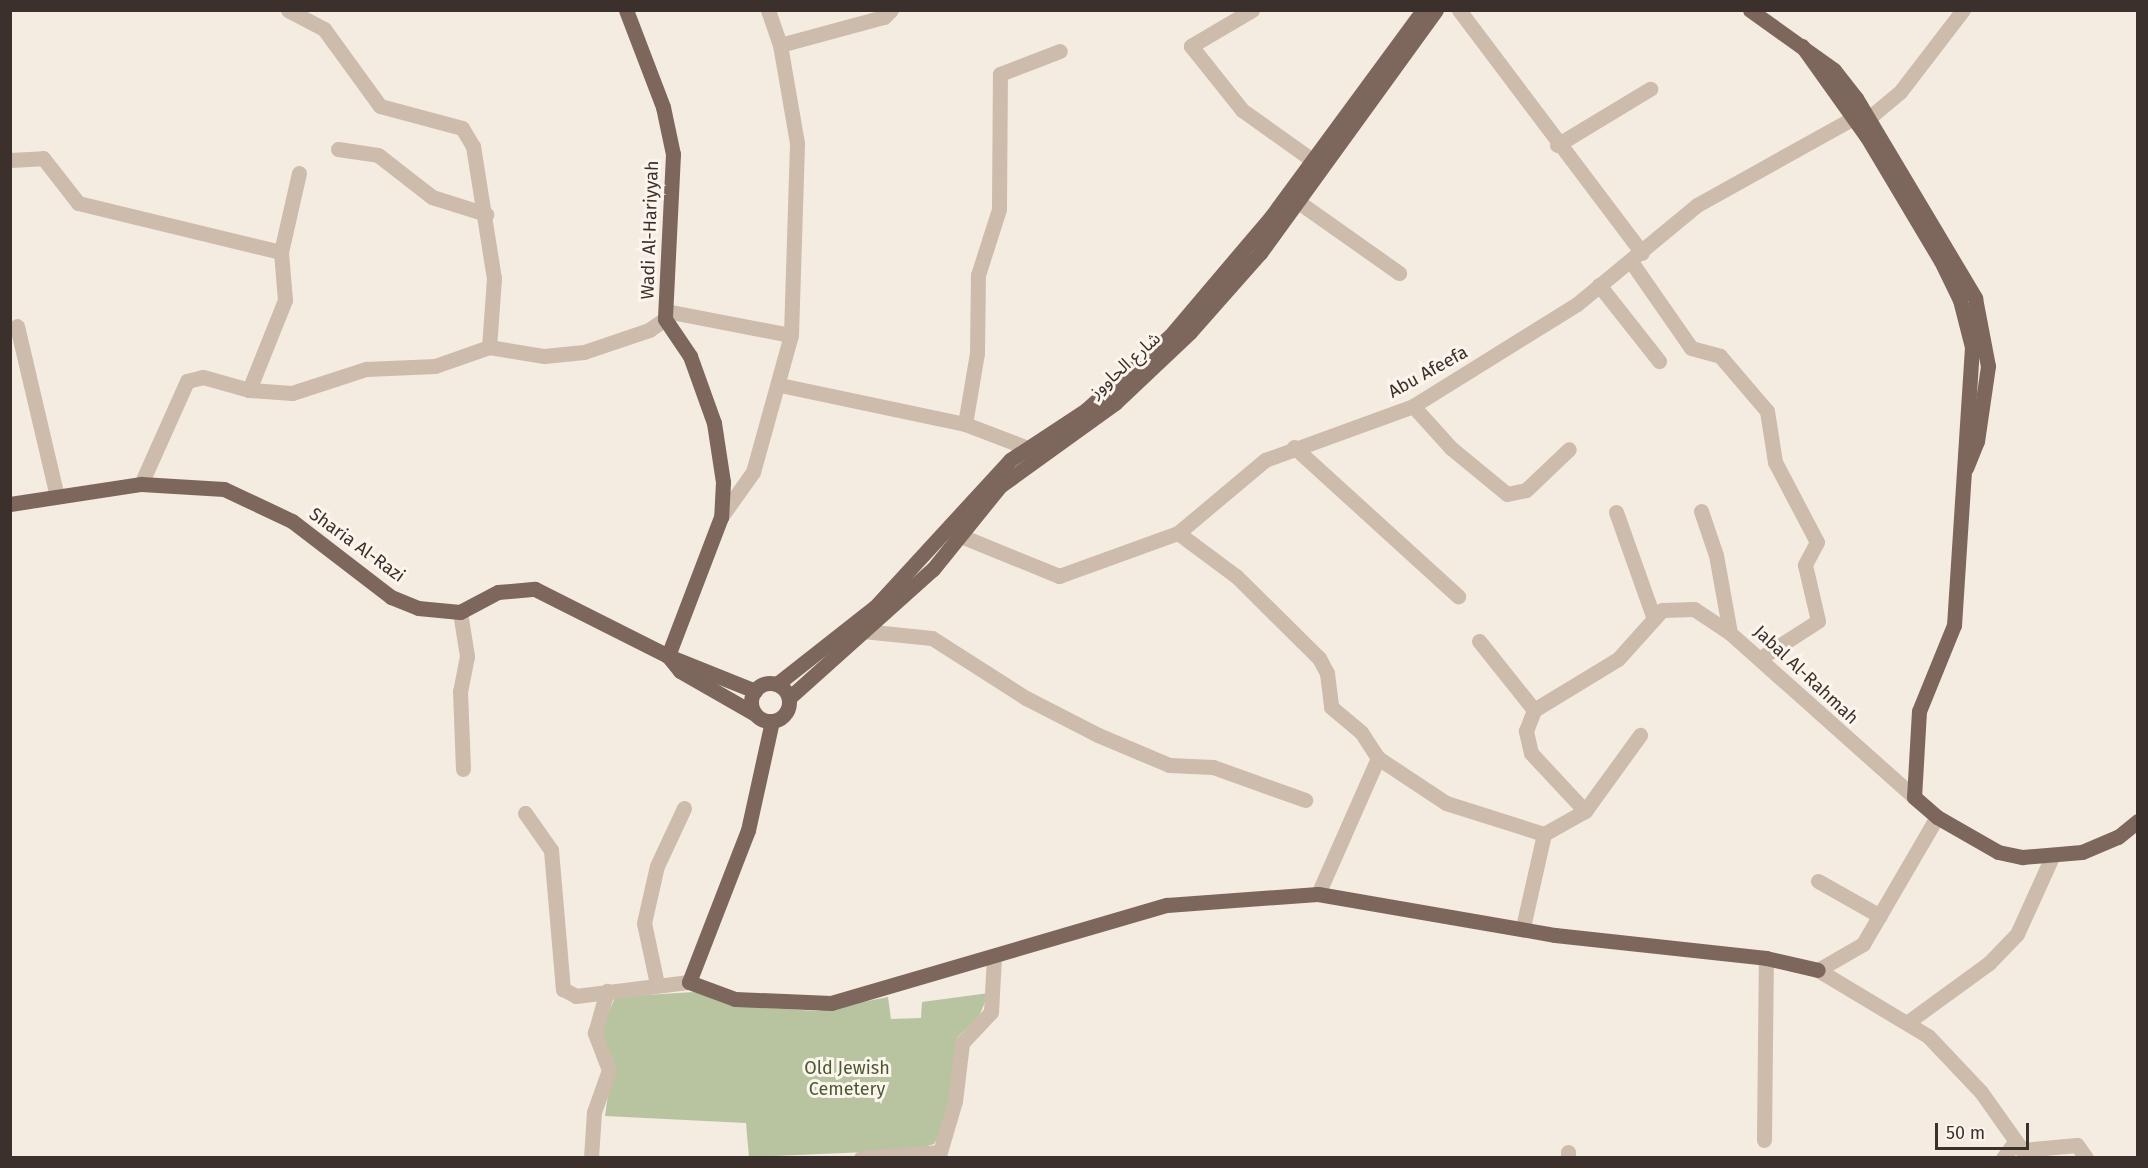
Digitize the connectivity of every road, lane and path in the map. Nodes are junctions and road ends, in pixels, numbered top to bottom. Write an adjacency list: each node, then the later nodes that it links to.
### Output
1 (288, 10): 23 (street)
2 (626, 10): 28 (main road, Wadi Al-Hariyyah)
3 (768, 10): 11 (street)
4 (891, 10): 11 (street)
5 (1252, 10): 20 (street)
6 (1423, 10): 20 (main road)
7 (1436, 10): 22 (main road, شارع الحاووز)
8 (1459, 10): 17 (street)
9 (1750, 10): 12 (main road)
10 (1963, 10): 15 (street)
11 (780, 45): 30 (street)
12 (1802, 46): 15 (main road); 16 (main road)
13 (1060, 51): 36 (street)
14 (1650, 89): 17 (street)
15 (1870, 117): 40 (main road)
16 (1853, 118): 25 (street, Abu Afeefa); 40 (main road)
17 (1557, 145): 25 (street)
18 (338, 148): 23 (street)
19 (10, 160): 24 (street)
20 (1312, 160): 38 (main road)
21 (299, 173): 24 (street)
22 (1297, 201): 26 (street); 48 (main road, شارع الحاووز)
23 (486, 214): 31 (street)
24 (281, 252): 34 (street)
25 (1637, 258): 27 (street, Abu Afeefa); 56 (street)
26 (1399, 273)
27 (1599, 285): 32 (street); 35 (street, Abu Afeefa)
28 (665, 315): 30 (street); 31 (street, Wadi Al-Hariyyah); 46 (main road)
29 (17, 326): 42 (street)
30 (791, 335): 33 (street)
31 (489, 347): 34 (street, Wadi Al-Hariyyah)
32 (1659, 361)
33 (780, 386): 36 (street); 46 (street)
34 (249, 390): 41 (street, Wadi Al-Hariyyah)
35 (1413, 406): 37 (street, Abu Afeefa); 39 (street)
36 (965, 424): 38 (street)
37 (1294, 447): 47 (street, Abu Afeefa); 49 (street)
38 (1028, 448): 57 (main road)
39 (1569, 449)
40 (1964, 474): 66 (main road)
41 (141, 484): 42 (main road, Sharia Al-Razi); 50 (main road, Sharia Al-Razi)
42 (57, 496): 43 (main road, Sharia Al-Razi)
43 (10, 504)
44 (1701, 511): 53 (street)
45 (1616, 512): 51 (street)
46 (721, 517): 55 (main road)
47 (1178, 532): 48 (street, Abu Afeefa); 64 (street)
48 (962, 536): 52 (main road, شارع الحاووز)
49 (1458, 596)
50 (460, 612): 55 (main road); 65 (street)
51 (1653, 616): 53 (street, Jabal Al-Rahmah); 60 (street)
52 (863, 631): 59 (main road, شارع الحاووز); 67 (street)
53 (1730, 633): 56 (street, Jabal Al-Rahmah)
54 (1479, 641): 60 (street)
55 (668, 656): 58 (main road); 61 (main road)
56 (1762, 657): 66 (street, Jabal Al-Rahmah)
57 (777, 684): 58 (main road); 59 (main road)
58 (754, 691): 61 (main road)
59 (789, 698): 62 (main road)
60 (1534, 710): 69 (street)
61 (755, 714): 62 (main road)
62 (772, 721): 82 (main road)
63 (1640, 735): 69 (street)
64 (1378, 758): 73 (street); 76 (street)
65 (463, 769)
66 (1914, 797): 71 (main road, Jabal Al-Rahmah)
67 (1305, 800)
68 (684, 808): 83 (street)
69 (1585, 811): 73 (street)
70 (525, 813): 84 (street)
71 (1937, 817): 74 (main road, Jabal Al-Rahmah); 77 (street)
72 (2138, 820): 74 (main road, Jabal Al-Rahmah)
73 (1544, 834): 78 (street)
74 (2052, 858): 85 (street)
75 (1818, 881): 77 (street)
76 (1318, 894): 78 (main road); 79 (main road)
77 (1880, 916): 81 (street)
78 (1524, 927): 80 (main road)
79 (994, 956): 82 (main road); 89 (street)
80 (1766, 958): 81 (main road); 86 (street)
81 (1818, 970): 85 (street)
82 (689, 982): 83 (street)
83 (657, 984): 84 (street)
84 (607, 992): 88 (street)
85 (1908, 1022): 87 (street)
86 (1764, 1140)
87 (2018, 1150): 90 (street); 91 (street)
88 (591, 1158)
89 (861, 1158)
90 (2003, 1158)
91 (2086, 1158)

